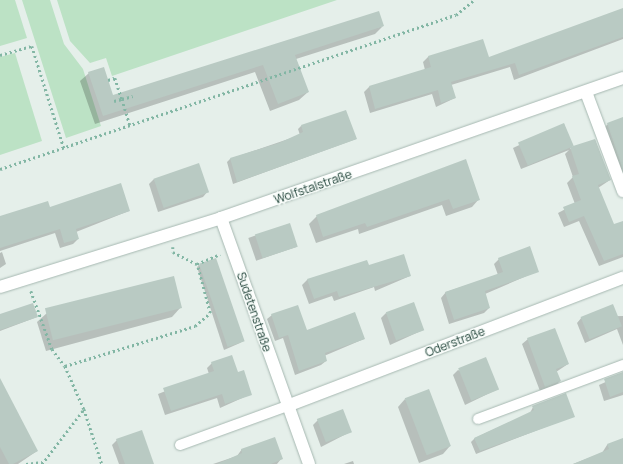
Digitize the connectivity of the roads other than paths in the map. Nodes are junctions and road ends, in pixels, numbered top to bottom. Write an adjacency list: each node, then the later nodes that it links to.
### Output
1 (623, 78): 2 (street, Wolfstalstraße)
2 (586, 92): 3 (street); 4 (street, Wolfstalstraße)
3 (623, 191)
4 (221, 218): 6 (street, Wolfstalstraße); 8 (street, Sudetenstraße)
5 (623, 278): 8 (street, Oderstraße)
6 (0, 287)
7 (623, 365): 9 (lane)
8 (287, 406): 10 (lane); 11 (street, Sudetenstraße)
9 (478, 419)
10 (180, 445)
11 (309, 464)

